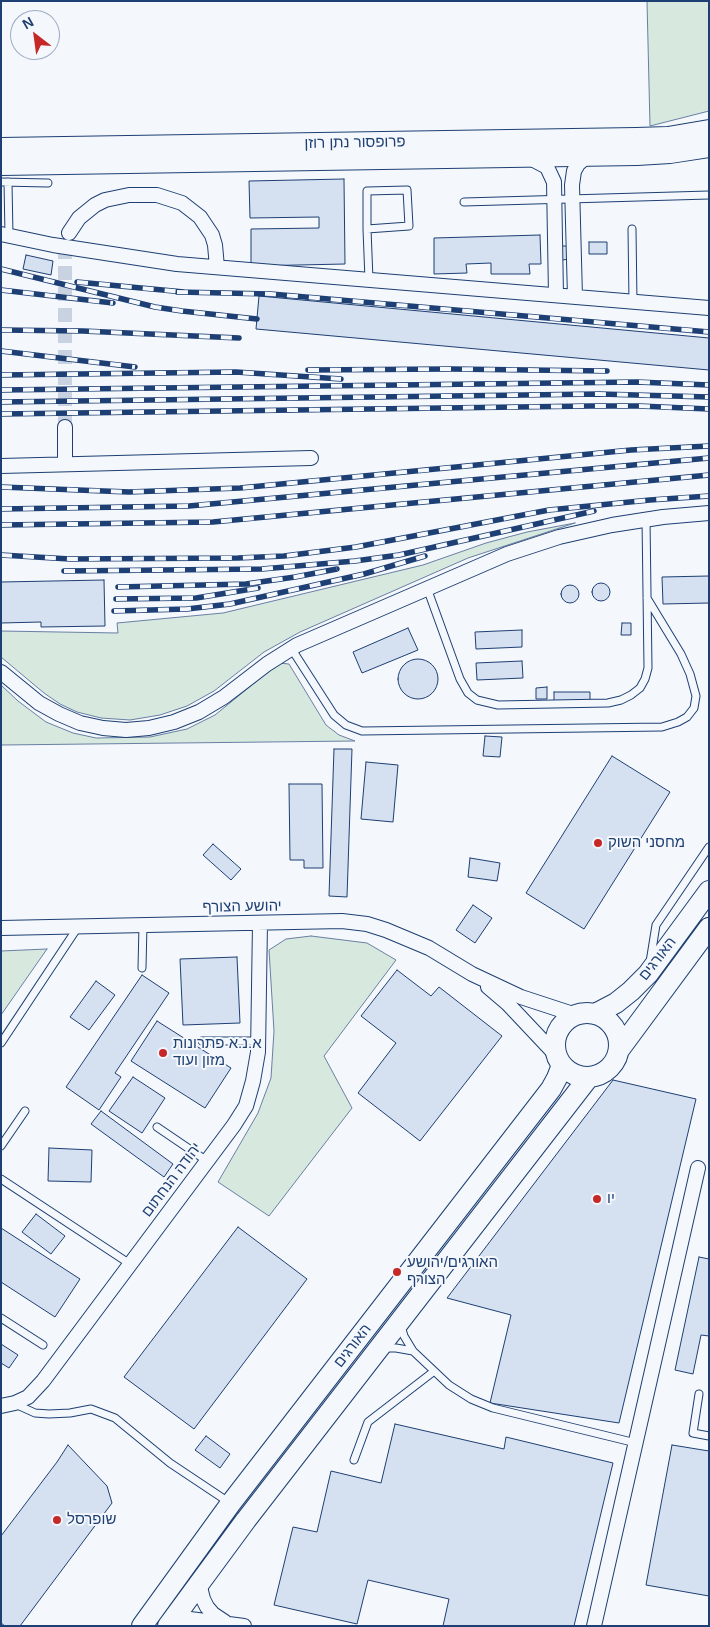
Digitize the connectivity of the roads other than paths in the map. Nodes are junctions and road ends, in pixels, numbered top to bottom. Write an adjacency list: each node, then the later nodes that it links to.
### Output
1 (708, 135): 2 (street, פרופסור נתן רוזן); 3 (street, פרופסור נתן רוזן)
2 (1, 148)
3 (588, 156): 4 (street, פרופסור נתן רוזן); 8 (street)
4 (527, 157): 5 (street, פרופסור נתן רוזן); 9 (street)
5 (4, 177): 6 (lane); 14 (lane)
6 (48, 183)
7 (709, 196): 8 (lane)
8 (572, 199): 9 (lane); 18 (street)
9 (555, 200): 10 (lane); 17 (street)
10 (464, 202)
11 (367, 229): 11 (lane); 16 (lane)
12 (632, 229): 19 (lane)
13 (69, 233): 15 (street)
14 (5, 235): 15 (street)
15 (217, 267): 16 (street)
16 (369, 280): 17 (street)
17 (556, 295): 18 (street)
18 (575, 297): 19 (street)
19 (633, 302): 20 (street)
20 (709, 308)
21 (65, 427): 23 (street)
22 (311, 458): 23 (street)
23 (65, 464): 24 (street)
24 (1, 466)
25 (709, 513): 26 (street)
26 (646, 519): 27 (street); 28 (lane)
27 (427, 588): 28 (lane); 29 (street)
28 (647, 598): 29 (lane)
29 (291, 648): 30 (street)
30 (1, 672)
31 (709, 847): 40 (lane)
32 (709, 891): 40 (street, האורגים)
33 (260, 923): 35 (street, יהושע הצורף); 39 (street, יהושע הצורף); 43 (street, יהודה הנחתום)
34 (78, 926): 35 (street, יהושע הצורף); 36 (street, יהושע הצורף); 44 (lane)
35 (143, 926): 38 (lane)
36 (1, 928)
37 (709, 928): 45 (street, האורגים)
38 (142, 968)
39 (472, 974): 41 (street, יהושע הצורף); 46 (street, יהושע הצורף)
40 (648, 974): 41 (street, האורגים)
41 (585, 1015): 45 (street); 46 (street)
42 (202, 1041): 43 (lane)
43 (258, 1041): 51 (street, יהודה הנחתום)
44 (1, 1043)
45 (619, 1050): 47 (street)
46 (559, 1060): 47 (street); 66 (street, האורגים)
47 (589, 1077): 56 (street, האורגים)
48 (25, 1111): 50 (lane)
49 (156, 1126): 51 (lane)
50 (1, 1146)
51 (207, 1161): 54 (street, יהודה הנחתום)
52 (698, 1168): 64 (street)
53 (1, 1178): 54 (lane)
54 (130, 1264): 62 (street, יהודה הנחתום)
55 (1, 1318): 57 (lane)
56 (400, 1323): 58 (street, האורגים); 59 (lane)
57 (44, 1345)
58 (379, 1349): 59 (lane); 67 (street, האורגים)
59 (413, 1352): 60 (lane)
60 (434, 1372): 64 (lane); 65 (lane)
61 (699, 1394): 63 (lane)
62 (8, 1405): 66 (lane)
63 (709, 1436)
64 (636, 1443): 72 (street)
65 (354, 1460)
66 (230, 1504): 70 (street, האורגים)
67 (199, 1583): 68 (street); 69 (street, האורגים)
68 (225, 1622): 69 (street); 71 (street)
69 (168, 1625)
70 (142, 1626)
71 (244, 1626)
72 (594, 1626)

